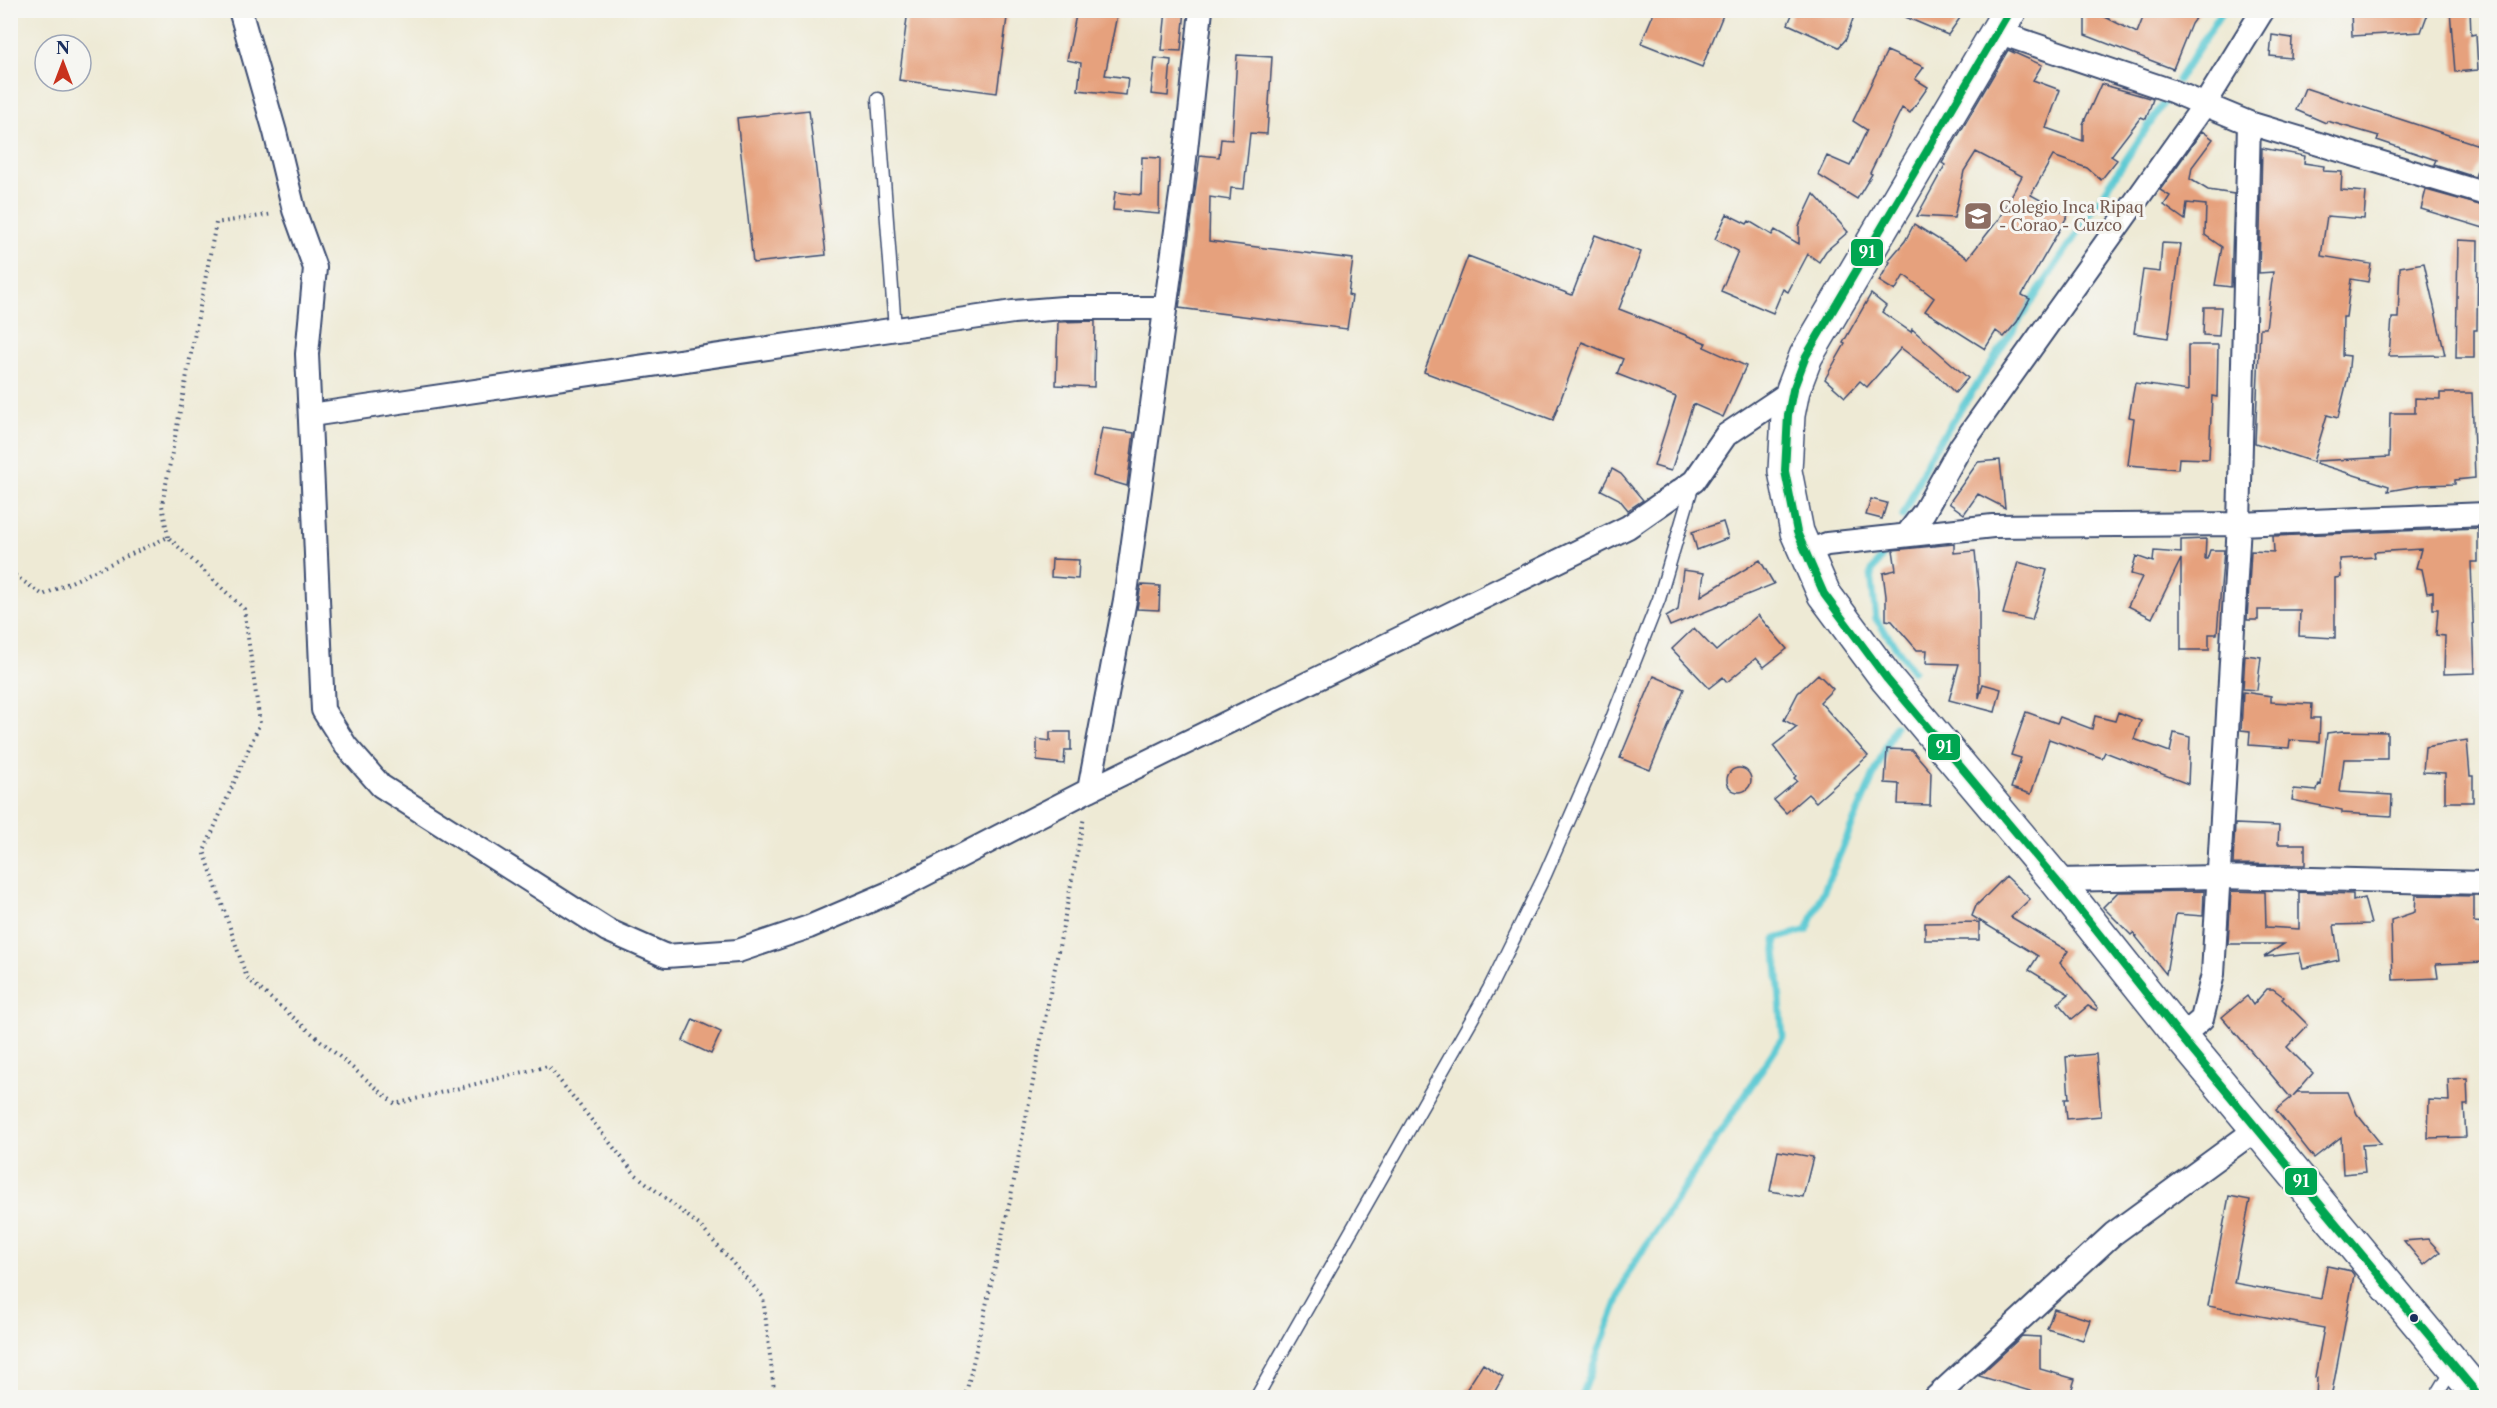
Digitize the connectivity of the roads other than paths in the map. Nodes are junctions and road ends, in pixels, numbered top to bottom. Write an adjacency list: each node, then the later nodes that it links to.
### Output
1 (240, 10): 12 (street)
2 (1202, 10): 9 (street)
3 (2263, 10): 6 (street)
4 (2004, 21): 6 (street); 11 (highway)
5 (878, 99): 10 (lane)
6 (2205, 104): 7 (street); 16 (street)
7 (2249, 123): 8 (street); 15 (street)
8 (2487, 194)
9 (1165, 308): 10 (street); 18 (street)
10 (895, 329): 12 (street)
11 (1793, 390): 13 (street); 17 (highway)
12 (311, 415): 18 (street)
13 (1694, 481): 18 (street); 25 (lane)
14 (2487, 514): 15 (street)
15 (2239, 524): 16 (street); 19 (street)
16 (1908, 533): 17 (street)
17 (1804, 552): 20 (highway)
18 (1089, 790)
19 (2219, 877): 20 (street); 21 (street); 22 (street)
20 (2056, 880): 22 (highway)
21 (2487, 883)
22 (2181, 1037): 23 (highway)
23 (2258, 1128): 24 (highway); 26 (street)
24 (2473, 1379): 27 (lane)
25 (1256, 1398)
26 (1935, 1398)
27 (2435, 1398)

